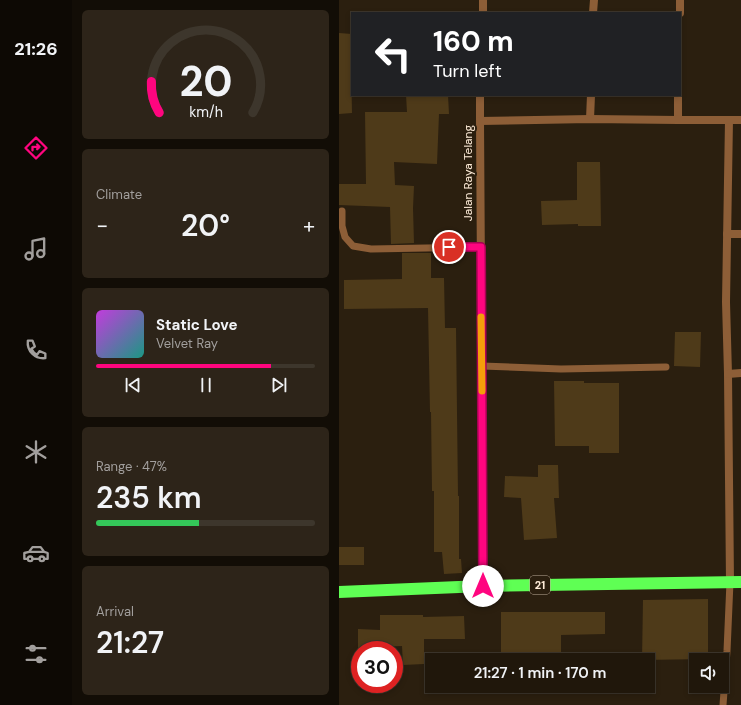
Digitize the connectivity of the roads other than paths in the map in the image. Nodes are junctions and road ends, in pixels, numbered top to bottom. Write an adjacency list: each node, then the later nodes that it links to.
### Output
1 (483, 0): 4 (street)
2 (593, 0): 5 (street)
3 (680, 0): 6 (street)
4 (483, 12)
5 (593, 12)
6 (680, 12)
7 (481, 96): 14 (street, Jalan Raya Telang)
8 (591, 96): 10 (street)
9 (678, 96): 11 (street)
10 (590, 119): 11 (street); 14 (street)
11 (678, 120): 12 (street)
12 (729, 120): 13 (street); 16 (street)
13 (741, 120)
14 (480, 121): 18 (street, Jalan Raya Telang)
15 (342, 211): 18 (lane)
16 (727, 234): 17 (street); 22 (street)
17 (741, 234)
18 (481, 247): 19 (street, Jalan Raya Telang)
19 (482, 366): 20 (lane); 24 (street, Jalan Raya Telang)
20 (666, 367)
21 (741, 373): 22 (street)
22 (728, 374): 23 (street)
23 (735, 582): 24 (highway, 21); 26 (lane)
24 (483, 586): 25 (highway, 21)
25 (339, 592)
26 (723, 705)

